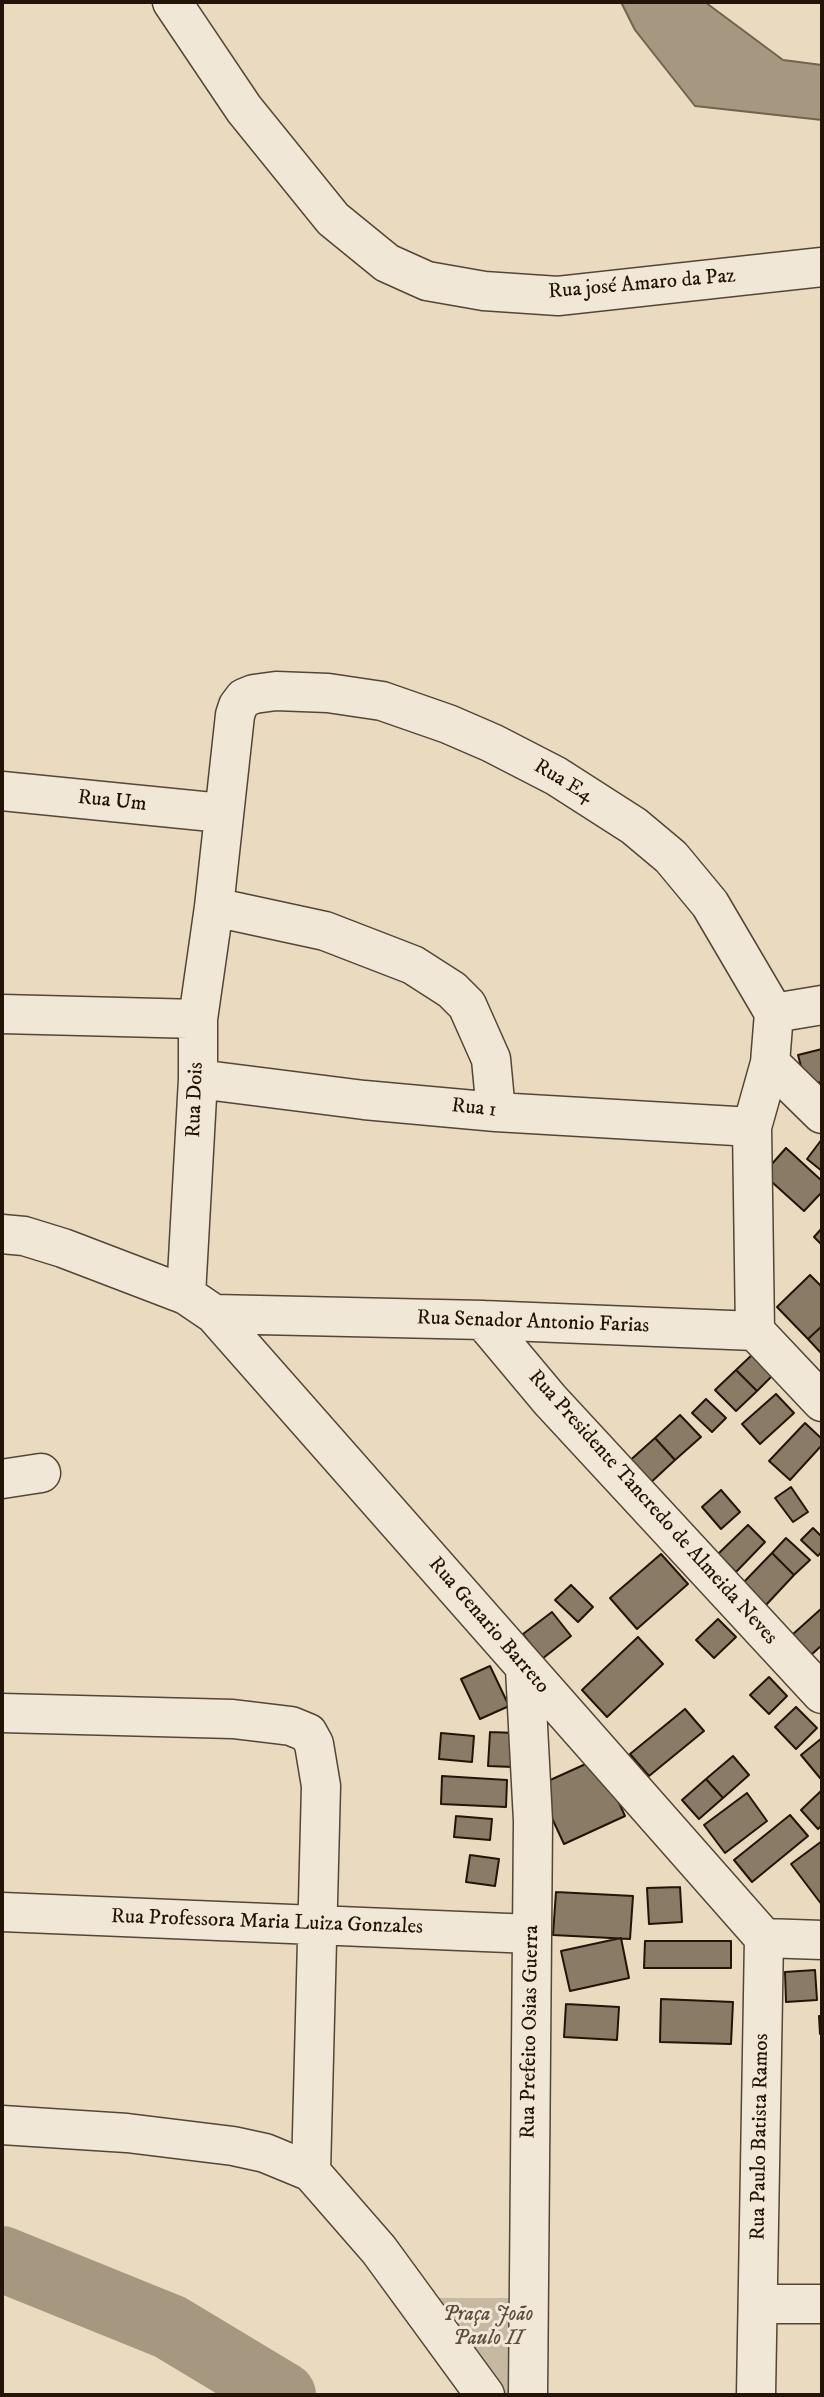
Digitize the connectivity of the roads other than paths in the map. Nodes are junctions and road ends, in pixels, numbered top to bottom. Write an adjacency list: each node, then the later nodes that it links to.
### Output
1 (172, 2): 2 (street, Rua josé Amaro da Paz)
2 (822, 267)
3 (261, 693): 5 (street, Rua Dois); 8 (street, Rua E4)
4 (2, 791): 5 (street, Rua Um)
5 (222, 813): 6 (street, Rua Dois)
6 (214, 907): 10 (street, Rua Dois); 13 (street)
7 (822, 1005): 8 (street)
8 (774, 1013): 11 (street)
9 (2, 1014): 10 (street)
10 (198, 1020): 12 (street, Rua Dois)
11 (770, 1063): 14 (street); 15 (street)
12 (198, 1079): 13 (street, Rua 1); 17 (street, Rua Dois)
13 (496, 1112): 15 (street, Rua 1)
14 (822, 1114)
15 (752, 1126): 19 (street)
16 (2, 1234): 17 (street)
17 (200, 1304): 18 (street, Rua Senador Antonio Farias); 23 (street, Rua Genario Barreto)
18 (483, 1320): 19 (street, Rua Senador Antonio Farias); 24 (street, Rua Presidente Tancredo de Almeida Neves)
19 (755, 1332): 20 (street)
20 (822, 1402)
21 (41, 1473): 22 (street)
22 (2, 1479)
23 (525, 1669): 28 (street, Rua Prefeito Osias Guerra); 29 (street, Rua Genario Barreto)
24 (822, 1694)
25 (2, 1713): 27 (street)
26 (2, 1912): 27 (street, Rua Professora Maria Luiza Gonzales)
27 (317, 1925): 28 (street, Rua Professora Maria Luiza Gonzales); 32 (street)
28 (532, 1934): 36 (street, Rua Prefeito Osias Guerra)
29 (764, 1938): 30 (street); 33 (street, Rua Paulo Batista Ramos)
30 (822, 1940)
31 (2, 2125): 32 (street)
32 (311, 2172): 35 (street)
33 (758, 2304): 34 (street); 37 (street, Rua Paulo Batista Ramos)
34 (822, 2304)
35 (485, 2395)
36 (528, 2395)
37 (756, 2395)

